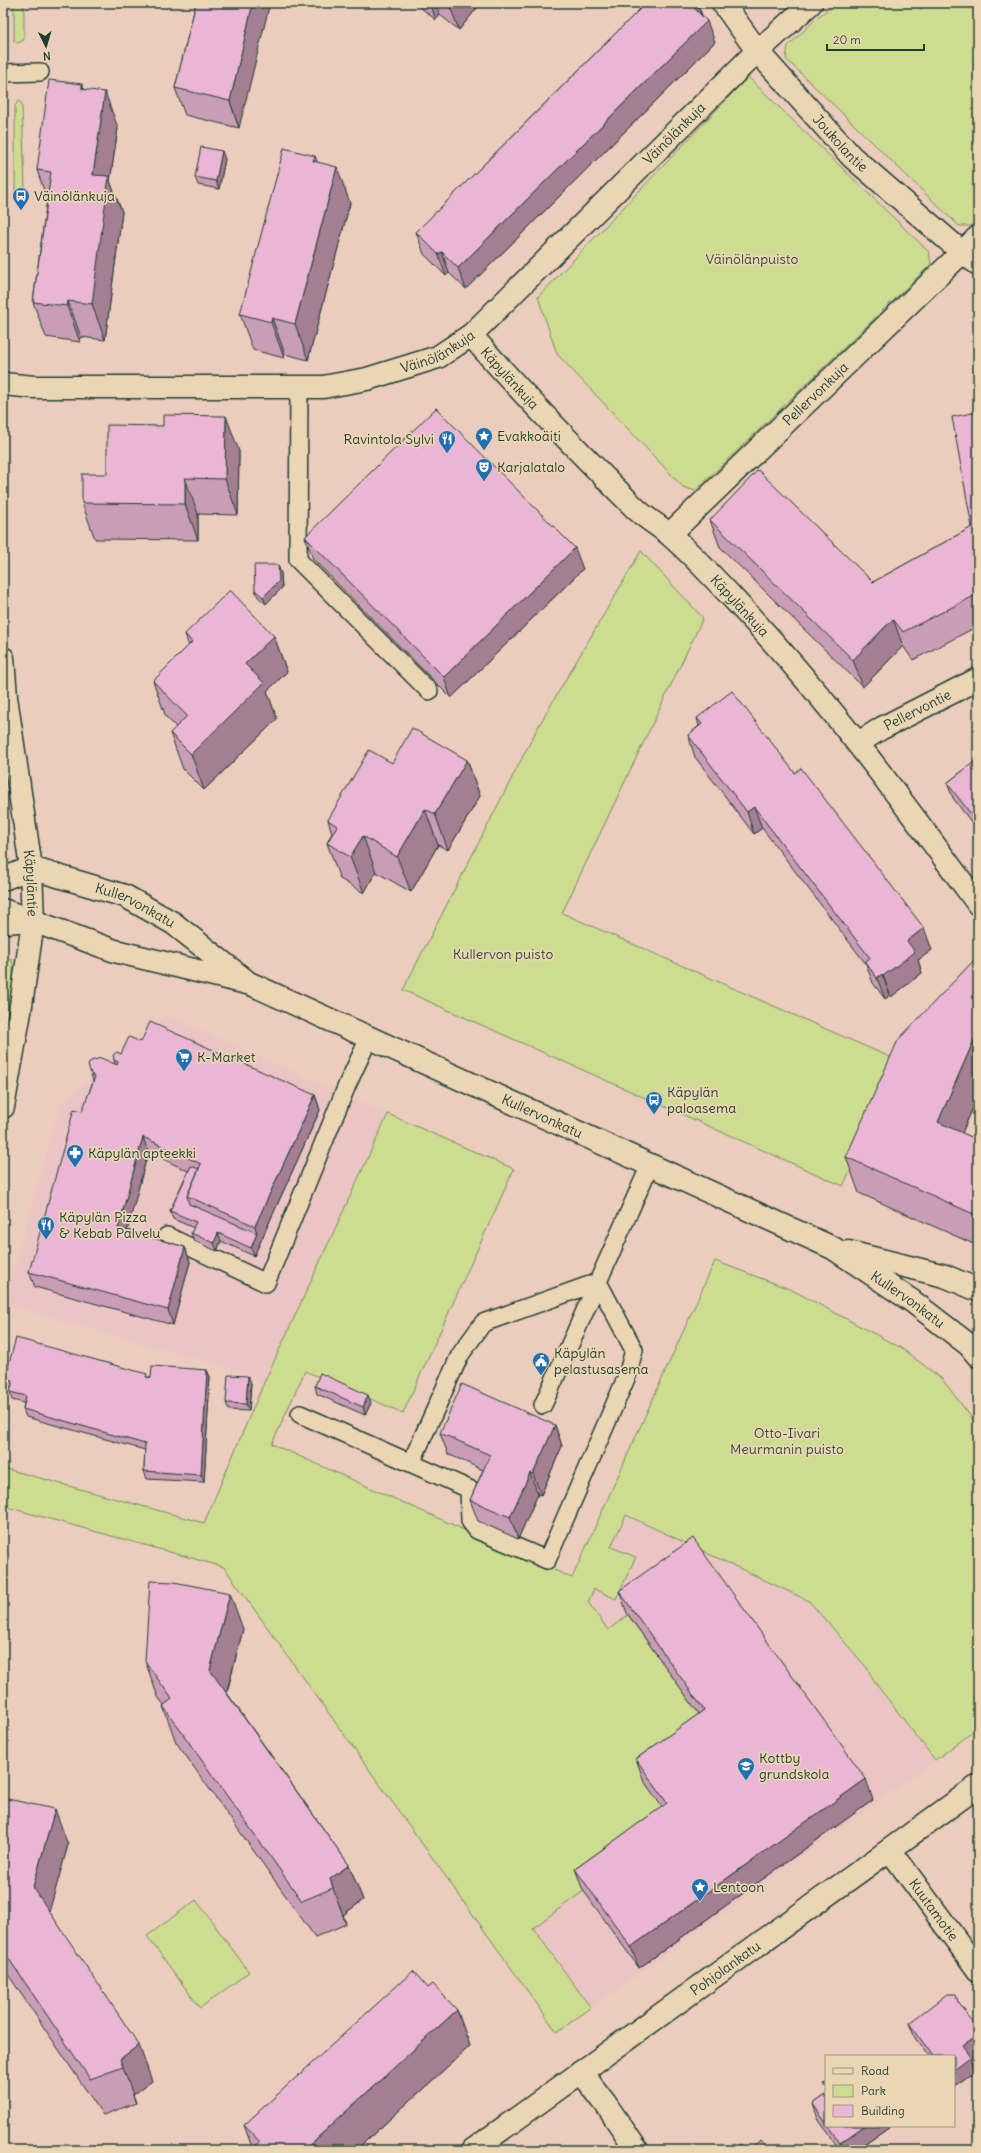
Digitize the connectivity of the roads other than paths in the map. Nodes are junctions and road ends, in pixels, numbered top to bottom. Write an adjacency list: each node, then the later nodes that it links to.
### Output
1 (723, 3): 3 (street, Joukolantie)
2 (811, 3): 3 (street, Väinölänkuja)
3 (758, 52): 7 (street, Joukolantie); 8 (street, Väinölänkuja)
4 (40, 72): 5 (lane)
5 (3, 73)
6 (978, 237): 7 (street, Pellervonkuja)
7 (970, 259): 11 (street, Pellervonkuja)
8 (471, 335): 10 (street, Väinölänkuja); 11 (street, Käpylänkuja)
9 (3, 384): 10 (street, Väinölänkuja)
10 (299, 388): 14 (lane)
11 (670, 534): 15 (street, Käpylänkuja)
12 (3, 658): 16 (street, Käpyläntie)
13 (978, 679): 15 (street, Pellervontie)
14 (429, 691)
15 (858, 743): 18 (street, Käpylänkuja)
16 (31, 868): 17 (street); 20 (street, Käpyläntie); 22 (street, Kullervonkatu)
17 (3, 879)
18 (978, 904)
19 (3, 910): 20 (street, Kullervonkatu)
20 (33, 922): 21 (lane); 22 (street, Kullervonkatu); 24 (street, Käpyläntie)
21 (3, 926)
22 (251, 984): 23 (street, Kullervonkatu)
23 (369, 1038): 25 (street, Kullervonkatu); 26 (lane)
24 (3, 1107)
25 (650, 1165): 27 (street, Kullervonkatu); 28 (lane)
26 (167, 1236)
27 (834, 1248): 29 (street, Kullervonkatu); 30 (street, Kullervonkatu)
28 (598, 1282): 31 (lane); 33 (lane); 33 (lane)
29 (978, 1290)
30 (978, 1356)
31 (543, 1405)
32 (300, 1414): 33 (lane)
33 (411, 1464)
34 (978, 1786): 35 (street, Pohjolankatu)
35 (890, 1850): 36 (street, Kuutamotie); 37 (street, Pohjolankatu)
36 (978, 1970)
37 (581, 2072): 38 (street, Pohjolankatu); 39 (street)
38 (473, 2150)
39 (637, 2150)

